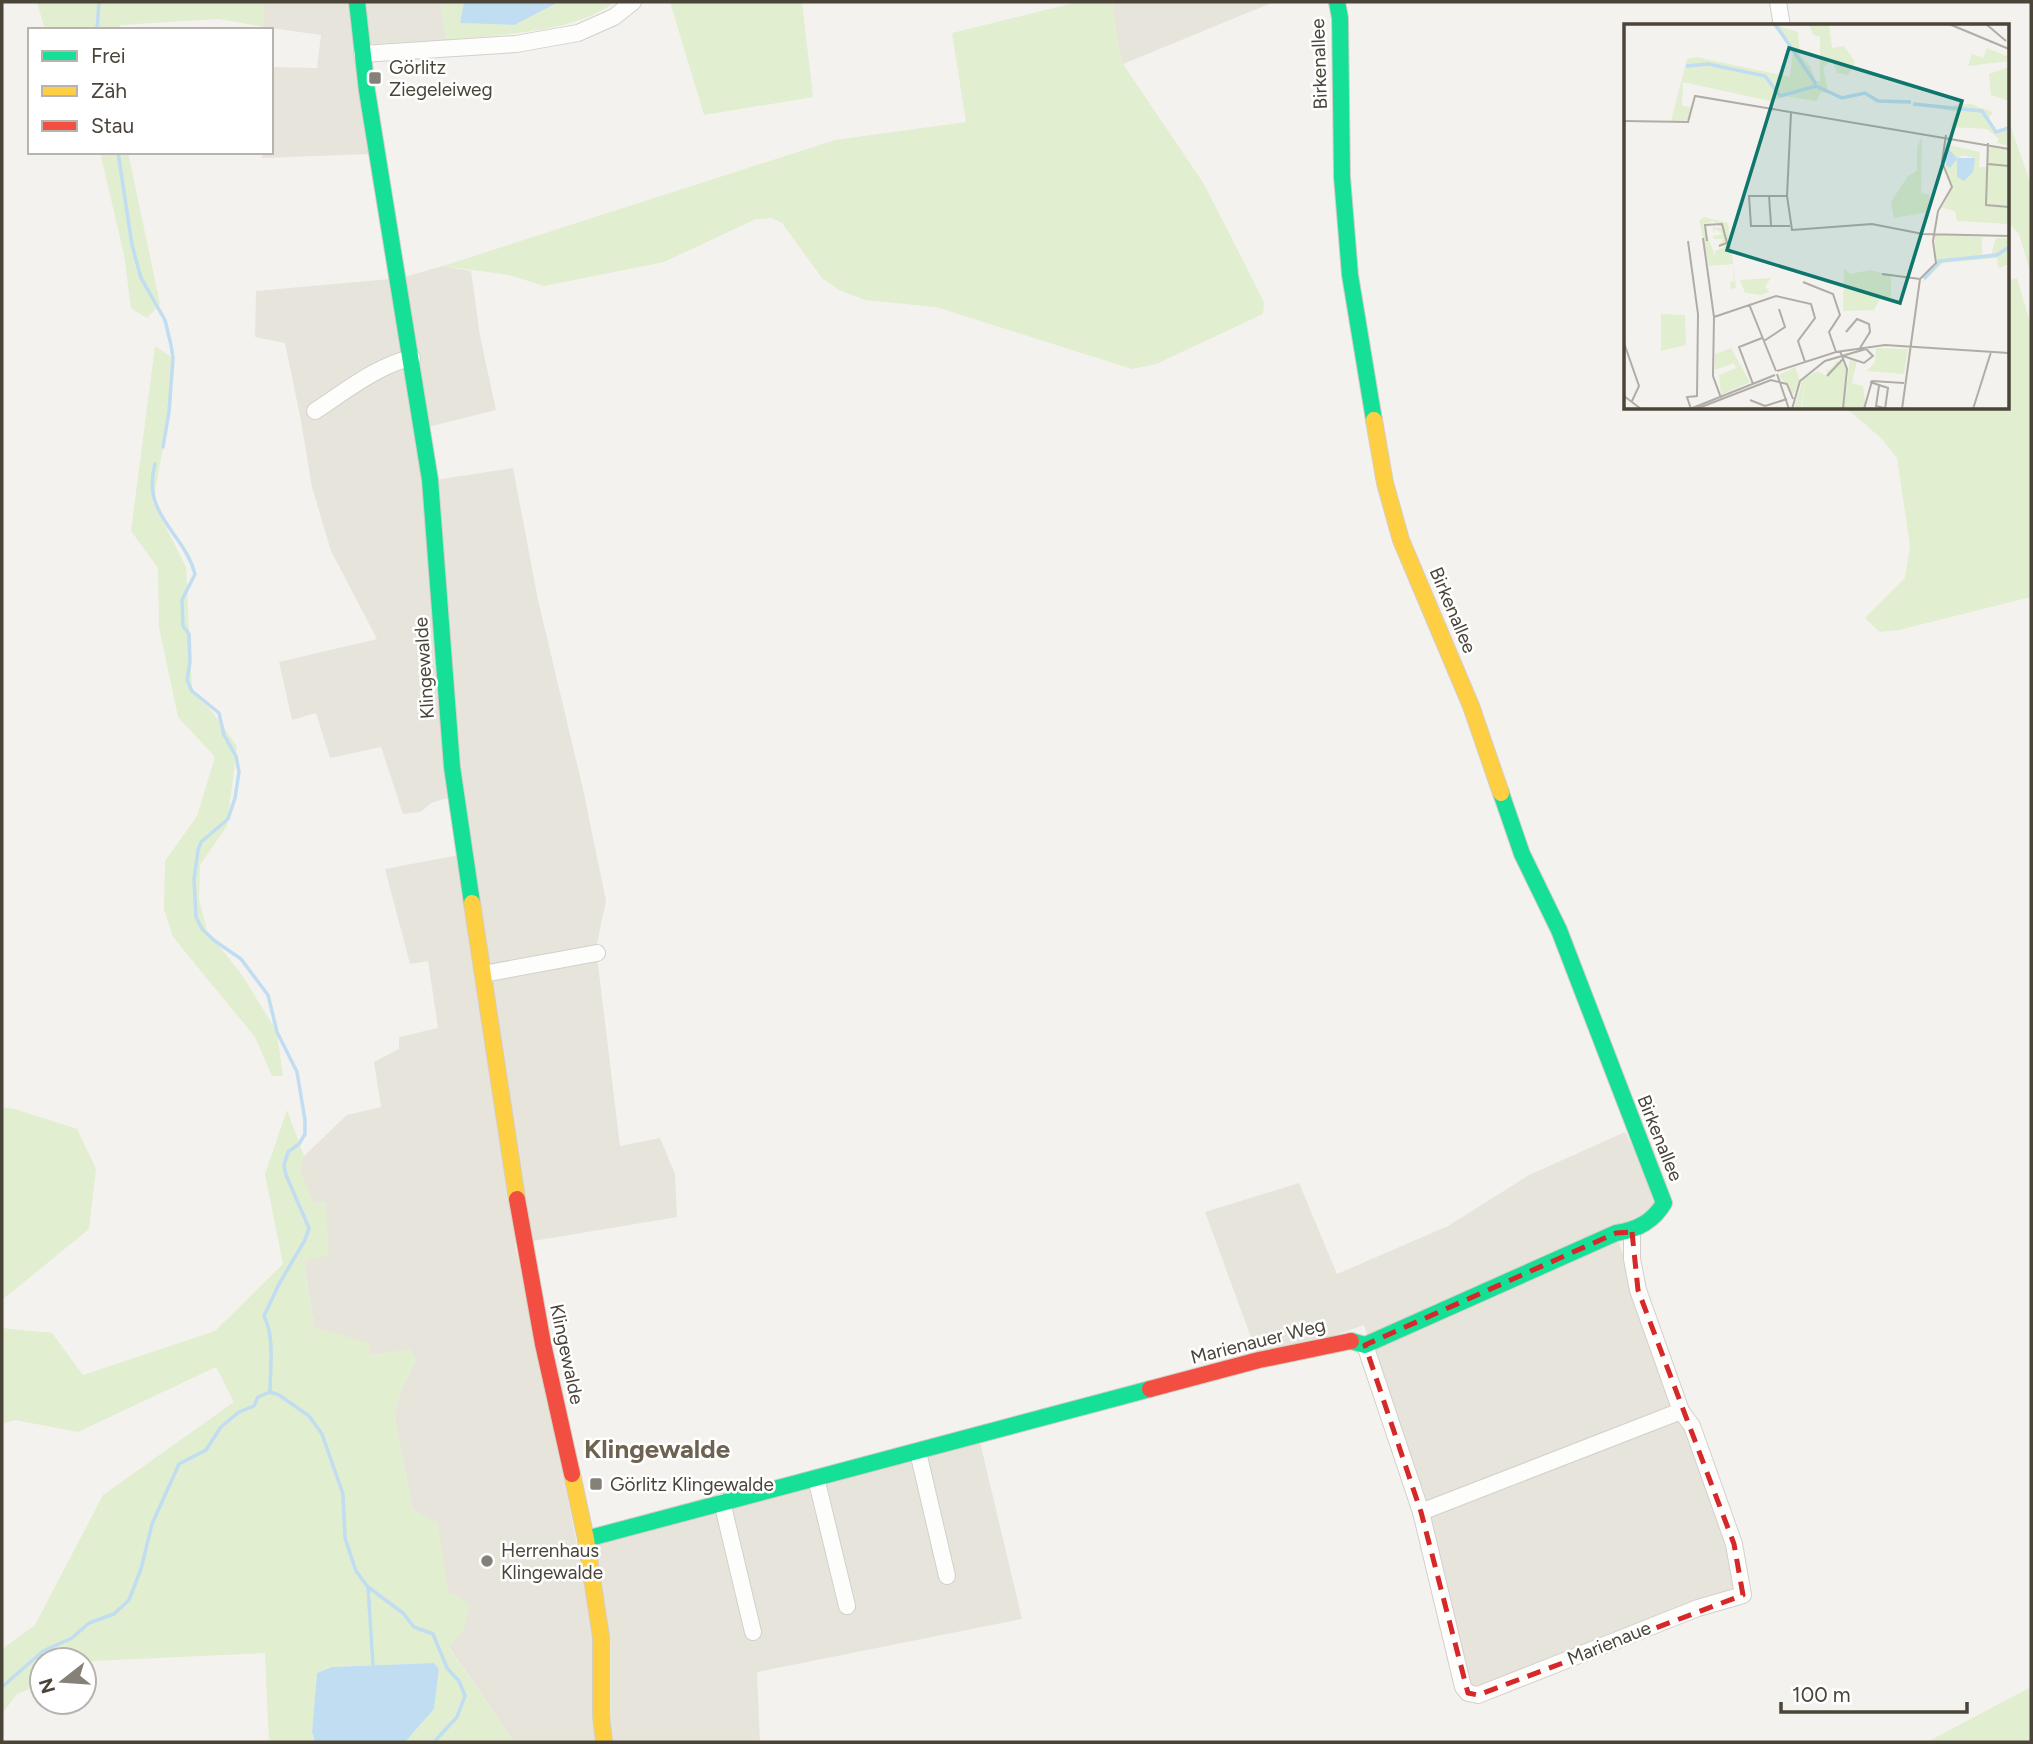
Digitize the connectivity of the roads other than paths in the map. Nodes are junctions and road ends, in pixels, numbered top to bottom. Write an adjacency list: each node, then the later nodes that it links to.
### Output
1 (357, 2): 6 (street, Klingewalde)
2 (633, 2): 6 (street)
3 (1337, 2): 11 (street, Birkenallee)
4 (1778, 2): 5 (street)
5 (1782, 24)
6 (362, 54): 7 (street, Klingewalde)
7 (412, 358): 8 (street); 10 (street, Klingewalde)
8 (315, 411)
9 (597, 953): 10 (street)
10 (483, 974): 19 (street, Klingewalde)
11 (1664, 1203): 12 (street, Marienauer Weg)
12 (1632, 1231): 13 (street, Marienauer Weg); 14 (street, Marienaue)
13 (1365, 1345): 15 (street, Marienauer Weg); 18 (street, Marienaue)
14 (1681, 1411): 18 (street); 18 (street, Marienaue)
15 (918, 1452): 16 (street, Marienauer Weg); 20 (street)
16 (816, 1478): 17 (street, Marienauer Weg); 21 (street)
17 (722, 1502): 19 (street, Marienauer Weg); 22 (street)
18 (1421, 1512)
19 (586, 1539): 23 (street, Klingewalde)
20 (947, 1576)
21 (847, 1606)
22 (753, 1632)
23 (604, 1742)

